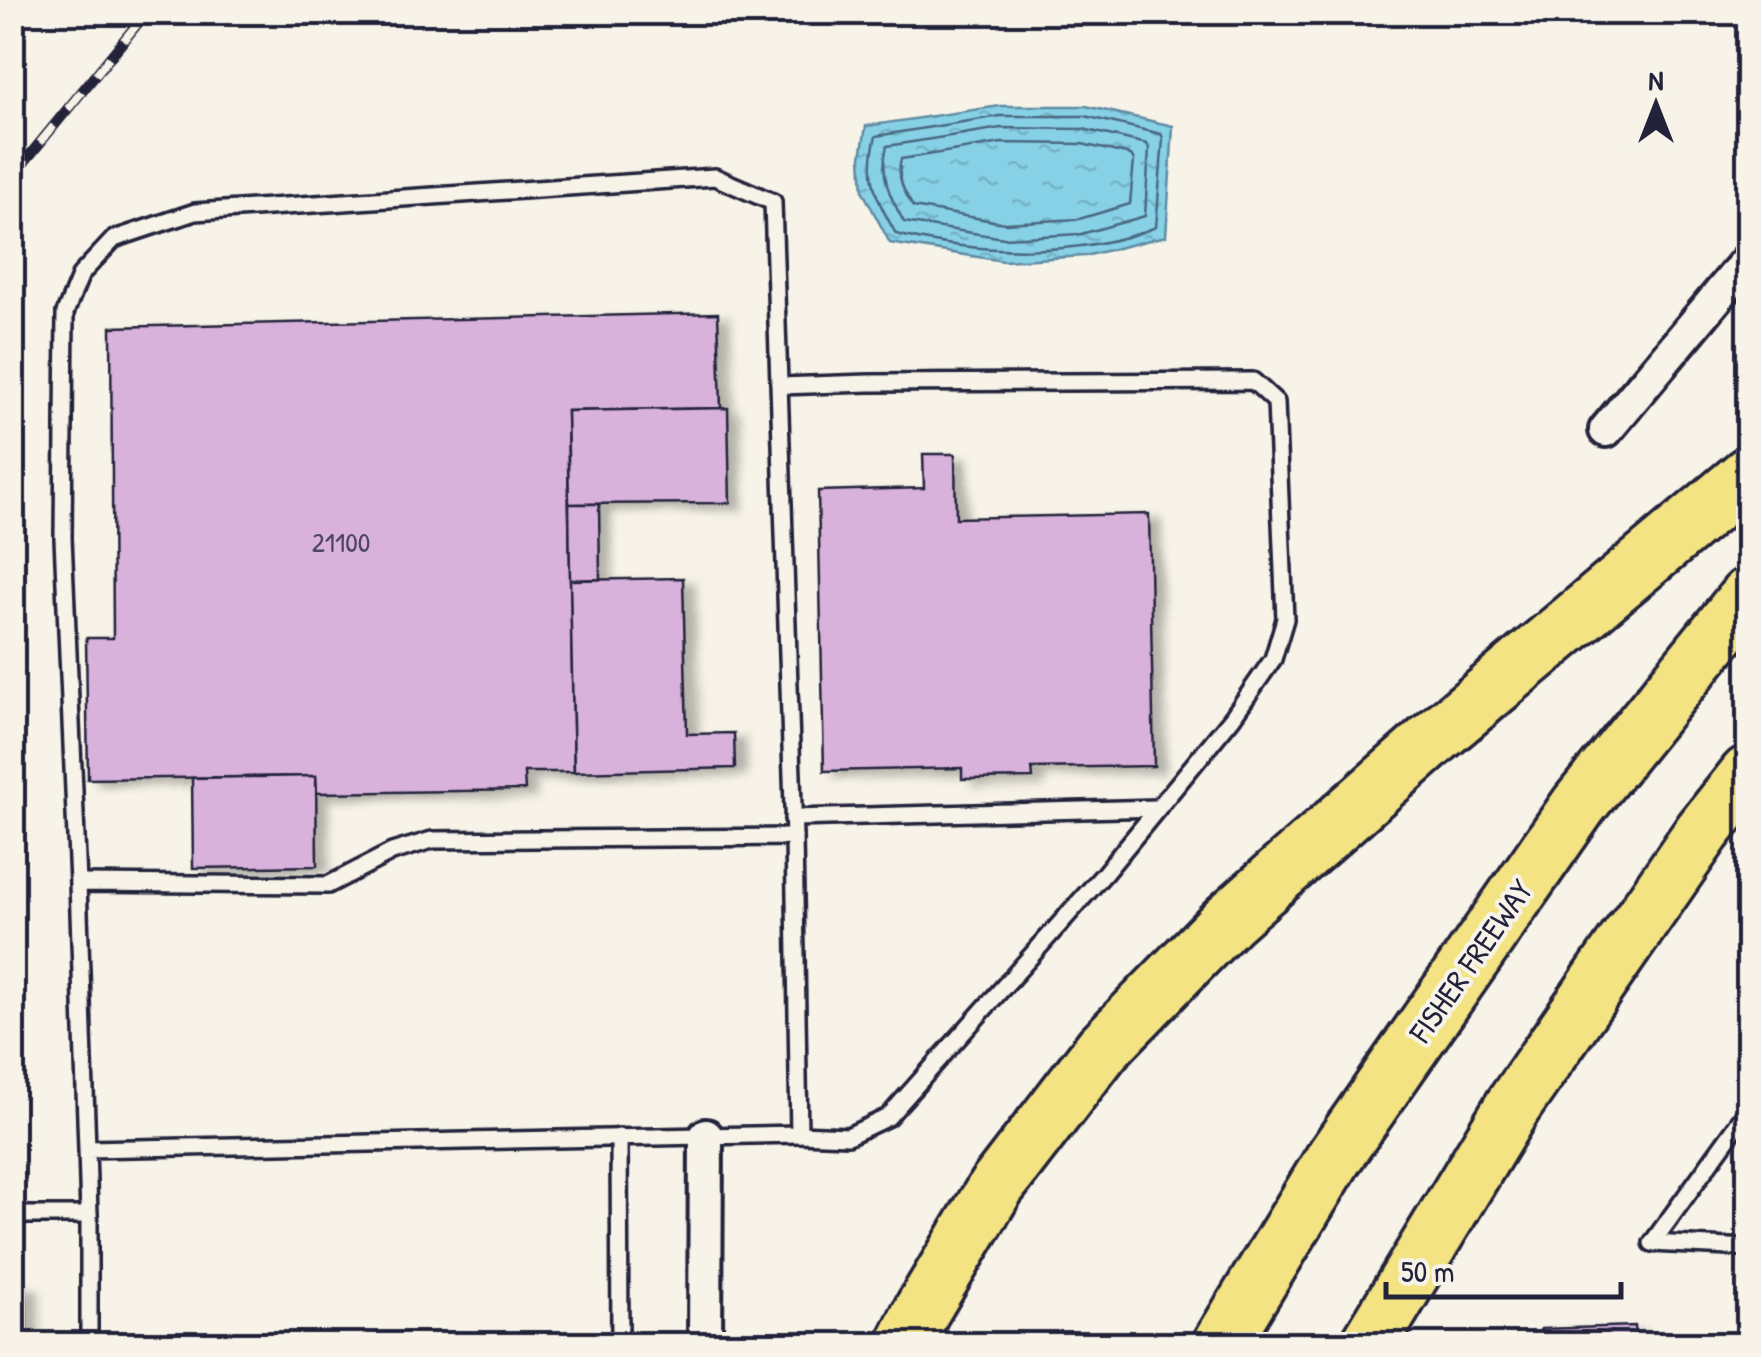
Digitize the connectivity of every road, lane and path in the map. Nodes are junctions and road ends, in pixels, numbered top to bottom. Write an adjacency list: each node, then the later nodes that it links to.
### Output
1 (1748, 260): 3 (street)
2 (780, 386): 7 (lane); 8 (lane); 10 (lane)
3 (1606, 430)
4 (1748, 475): 22 (highway)
5 (1748, 596): 23 (highway, FISHER FREEWAY)
6 (1748, 774): 24 (highway)
7 (1158, 808): 8 (lane); 12 (lane)
8 (793, 818): 9 (lane)
9 (794, 837): 10 (lane); 12 (lane)
10 (78, 883): 15 (lane)
11 (1748, 1110): 18 (lane)
12 (800, 1134): 13 (lane)
13 (706, 1136): 14 (lane); 21 (street)
14 (619, 1138): 15 (lane); 20 (lane)
15 (87, 1149): 16 (lane)
16 (90, 1214): 17 (lane); 19 (lane)
17 (12, 1215)
18 (1748, 1248)
19 (90, 1344)
20 (620, 1344)
21 (705, 1344)
22 (905, 1344)
23 (1221, 1344)
24 (1368, 1344)

